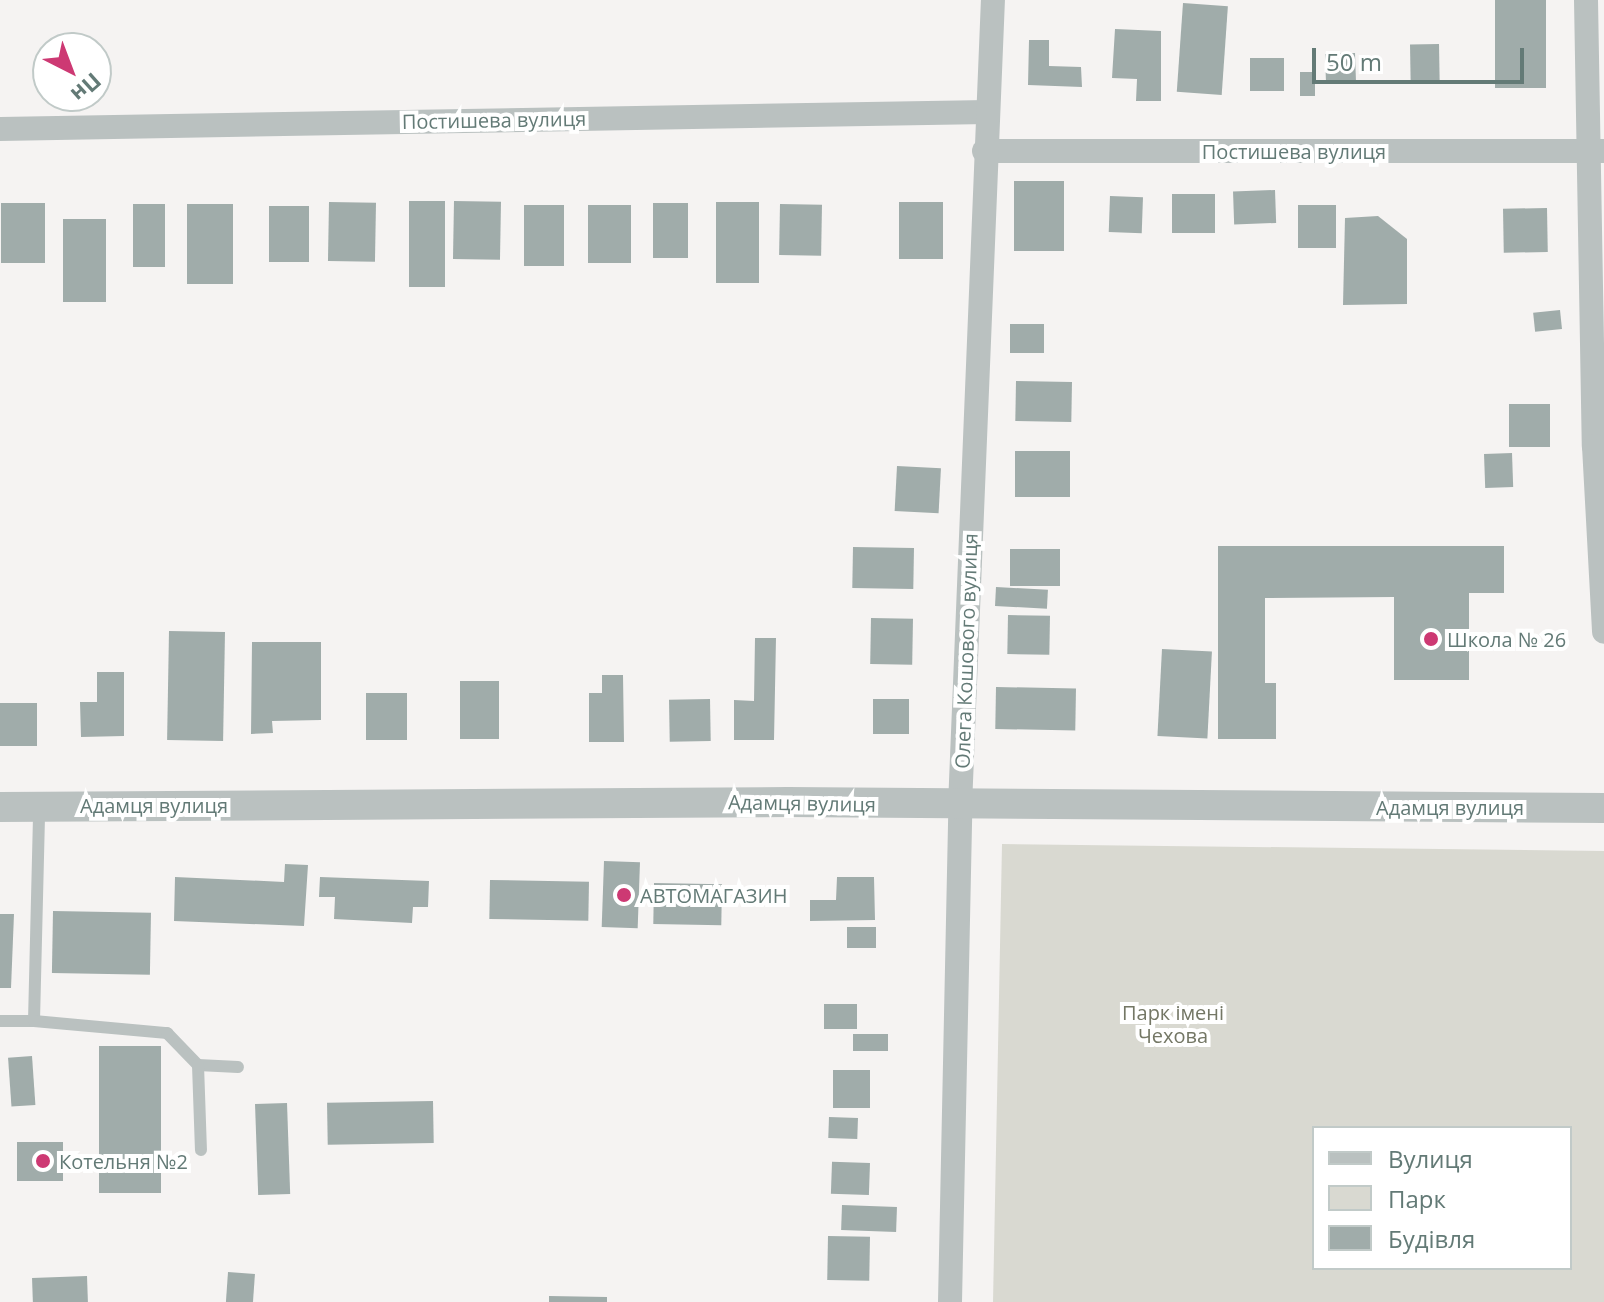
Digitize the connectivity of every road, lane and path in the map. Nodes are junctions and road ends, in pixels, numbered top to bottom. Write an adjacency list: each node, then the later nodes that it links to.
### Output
1 (993, 0): 3 (street, Олега Кошового вулиця)
2 (1586, 0): 6 (street)
3 (988, 112): 4 (street, Постишева вулиця); 5 (street, Олега Кошового вулиця)
4 (0, 129)
5 (984, 151): 6 (street, Постишева вулиця); 10 (street, Олега Кошового вулиця)
6 (1598, 151): 7 (street)
7 (1599, 446): 8 (street)
8 (1604, 632)
9 (39, 805): 10 (street, Адамця вулиця); 11 (street, Адамця вулиця); 14 (lane)
10 (960, 806): 12 (street, Адамця вулиця); 18 (street, Олега Кошового вулиця)
11 (0, 807)
12 (1604, 808)
13 (0, 1021): 14 (lane)
14 (34, 1021): 15 (lane)
15 (198, 1065): 16 (lane); 17 (lane)
16 (238, 1067)
17 (201, 1150)
18 (950, 1302)

